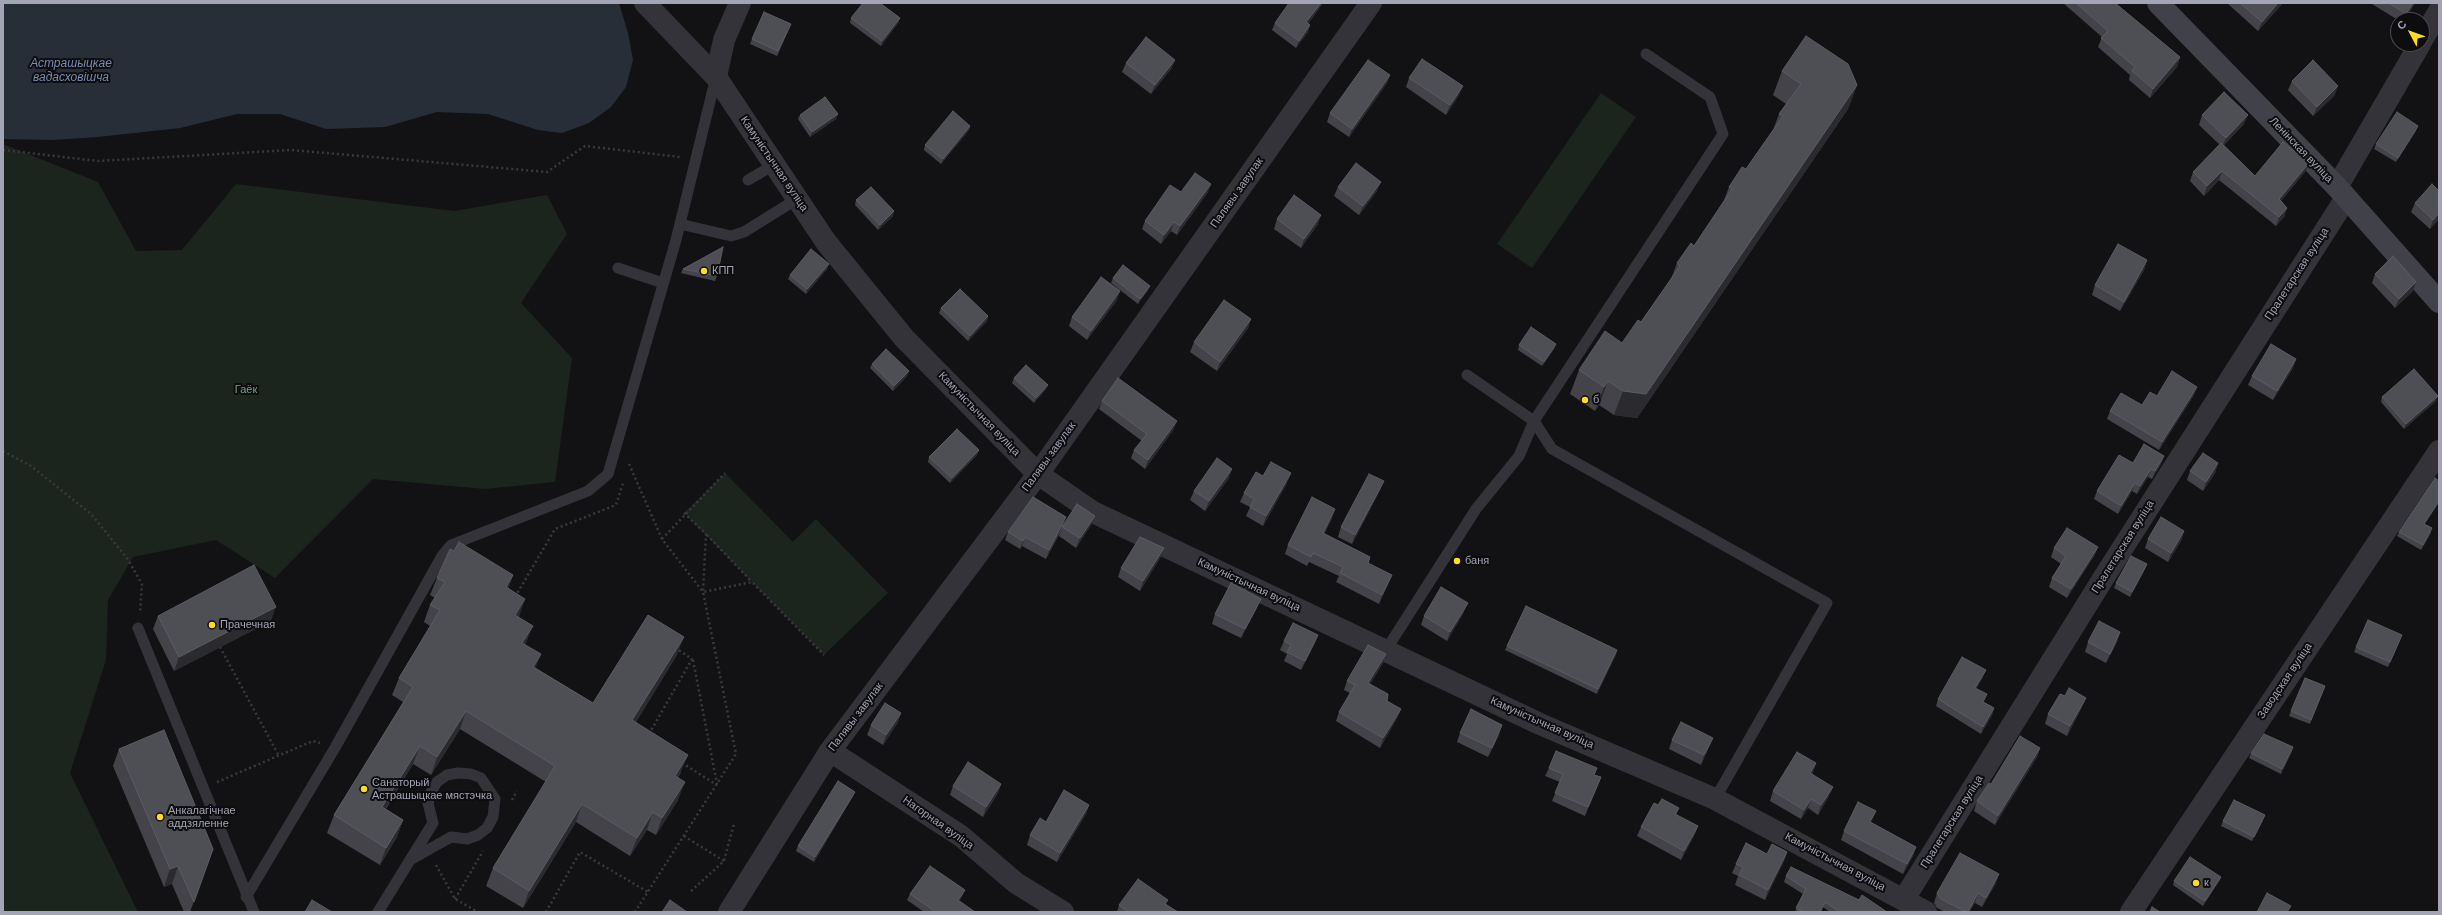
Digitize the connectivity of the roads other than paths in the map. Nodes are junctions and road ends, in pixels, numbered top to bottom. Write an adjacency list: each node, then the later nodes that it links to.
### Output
1 (646, 3): 9 (street, Камуністычная вуліца)
2 (740, 3): 9 (street)
3 (1371, 3): 21 (street, Палявы завулак)
4 (2158, 3): 12 (street, Ленінская вуліца)
5 (2439, 10): 6 (street)
6 (2430, 26)
7 (2416, 52): 12 (street, Пралетарская вуліца)
8 (1646, 54): 19 (lane)
9 (716, 77): 10 (street, Камуністычная вуліца); 14 (lane)
10 (774, 165): 11 (lane); 13 (street, Камуністычная вуліца)
11 (748, 180)
12 (2342, 192): 17 (street, Ленінская вуліца); 28 (street, Пралетарская вуліца)
13 (797, 199): 14 (lane); 21 (street, Камуністычная вуліца)
14 (680, 224): 16 (lane)
15 (618, 268): 16 (lane)
16 (663, 282): 27 (lane)
17 (2439, 302)
18 (1467, 376): 19 (lane)
19 (1534, 421): 23 (lane); 25 (lane)
20 (2439, 451): 34 (street, Заводская вуліца)
21 (1038, 474): 23 (street, Камуністычная вуліца); 24 (street, Палявы завулак)
22 (138, 628): 27 (lane)
23 (1386, 650): 25 (street, Камуністычная вуліца)
24 (830, 751): 31 (street, Палявы завулак); 32 (street, Нагорная вуліца)
25 (1715, 799): 28 (street, Камуністычная вуліца)
26 (410, 860): 26 (lane); 30 (lane)
27 (246, 897): 29 (lane)
28 (1904, 900): 33 (street, Камуністычная вуліца)
29 (254, 912)
30 (378, 912)
31 (729, 912)
32 (1063, 912)
33 (1926, 912)
34 (2131, 912)

